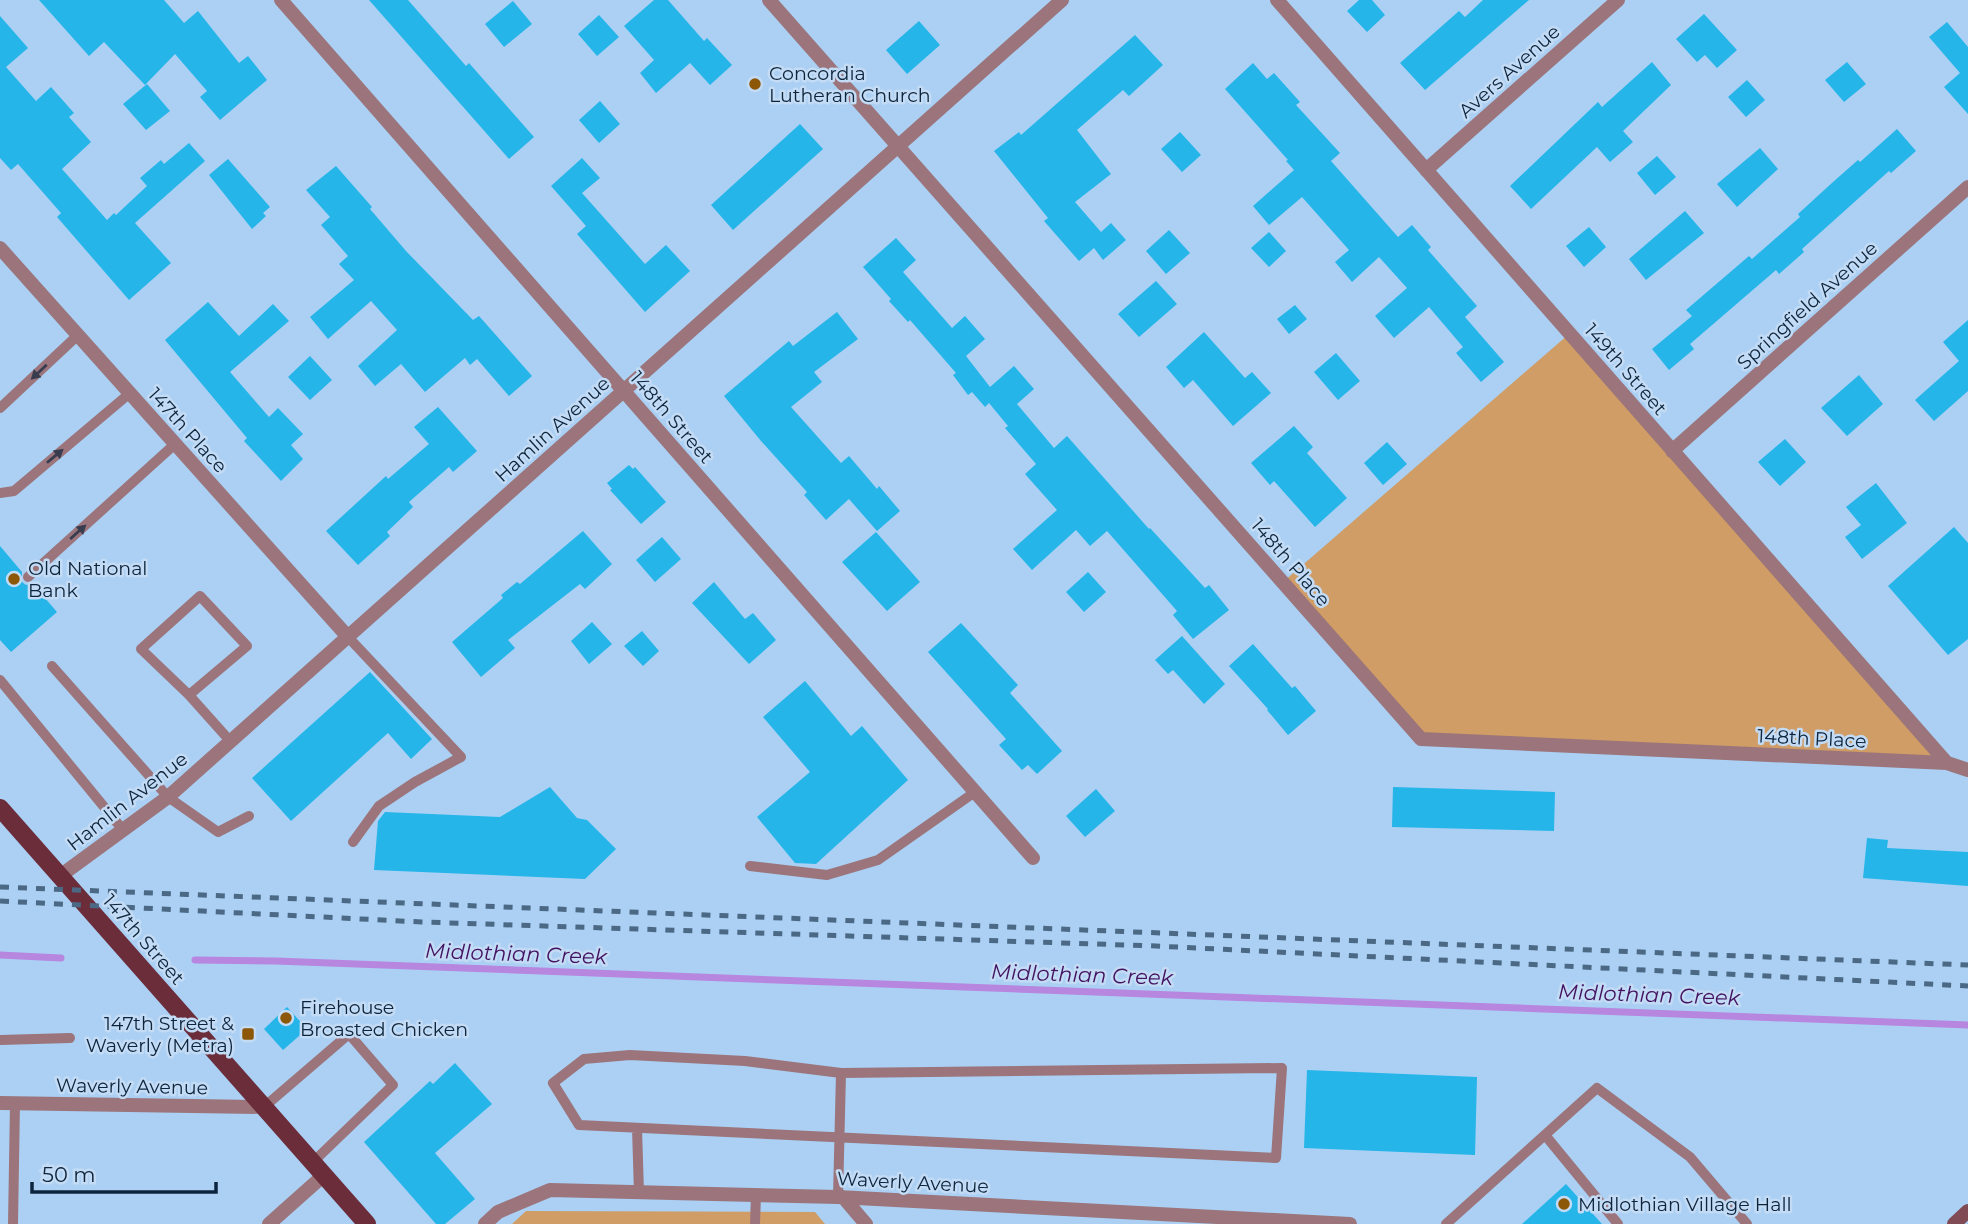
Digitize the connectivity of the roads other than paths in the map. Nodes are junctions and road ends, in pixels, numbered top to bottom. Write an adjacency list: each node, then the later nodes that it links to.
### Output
1 (281, 0): 11 (street, 148th Street)
2 (769, 0): 6 (street, 148th Place)
3 (1062, 0): 6 (street, Hamlin Avenue)
4 (1277, 0): 7 (street, 149th Street)
5 (1618, 0): 7 (street, Avers Avenue)
6 (898, 146): 11 (street, Hamlin Avenue); 23 (street, 148th Place)
7 (1426, 170): 15 (street, 149th Street)
8 (1968, 187): 15 (street, Springfield Avenue)
9 (0, 248): 10 (street, 147th Place)
10 (78, 335): 12 (street, 147th Place); 13 (lane, one-way to 13)
11 (624, 391): 18 (street, Hamlin Avenue); 25 (street, 148th Street)
12 (130, 393): 14 (street, 147th Place); 16 (lane, one-way to 12)
13 (0, 408)
14 (175, 444): 17 (lane, one-way to 14); 18 (street, 147th Place)
15 (1672, 451): 23 (street, 149th Street)
16 (0, 493)
17 (28, 577)
18 (348, 637): 22 (street, Hamlin Avenue); 30 (lane)
19 (52, 666): 26 (lane)
20 (0, 680): 29 (lane)
21 (189, 695): 21 (lane); 22 (lane)
22 (230, 742): 26 (street, Hamlin Avenue)
23 (1947, 763): 24 (street, 148th Place)
24 (1968, 770)
25 (975, 792): 31 (street, 148th Street); 32 (lane)
26 (168, 797): 28 (lane); 29 (street, Hamlin Avenue)
27 (0, 808): 33 (main road, 147th Street)
28 (248, 816)
29 (123, 830): 33 (street, Hamlin Avenue)
30 (353, 842)
31 (1033, 858)
32 (750, 866)
33 (60, 876): 39 (main road, 147th Street)
34 (70, 1038): 35 (lane)
35 (0, 1040)
36 (841, 1073): 40 (lane); 42 (lane); 42 (lane)
37 (0, 1103): 38 (street, Waverly Avenue)
38 (15, 1103): 39 (street, Waverly Avenue); 49 (lane)
39 (264, 1107): 43 (main road, 147th Street); 43 (lane)
40 (637, 1128): 42 (lane); 44 (lane)
41 (1545, 1135): 55 (lane); 56 (lane); 57 (lane)
42 (839, 1139): 46 (lane)
43 (318, 1169): 50 (street); 51 (main road, 147th Street)
44 (639, 1193): 45 (street, Waverly Avenue); 52 (street, Waverly Avenue)
45 (756, 1195): 46 (street, Waverly Avenue); 53 (lane)
46 (841, 1197): 48 (street, Waverly Avenue); 54 (street)
47 (1968, 1211): 58 (main road)
48 (1349, 1223)
49 (13, 1224)
50 (269, 1224)
51 (367, 1224)
52 (485, 1224)
53 (755, 1224)
54 (866, 1224)
55 (1446, 1224)
56 (1618, 1224)
57 (1747, 1224)
58 (1954, 1224)

